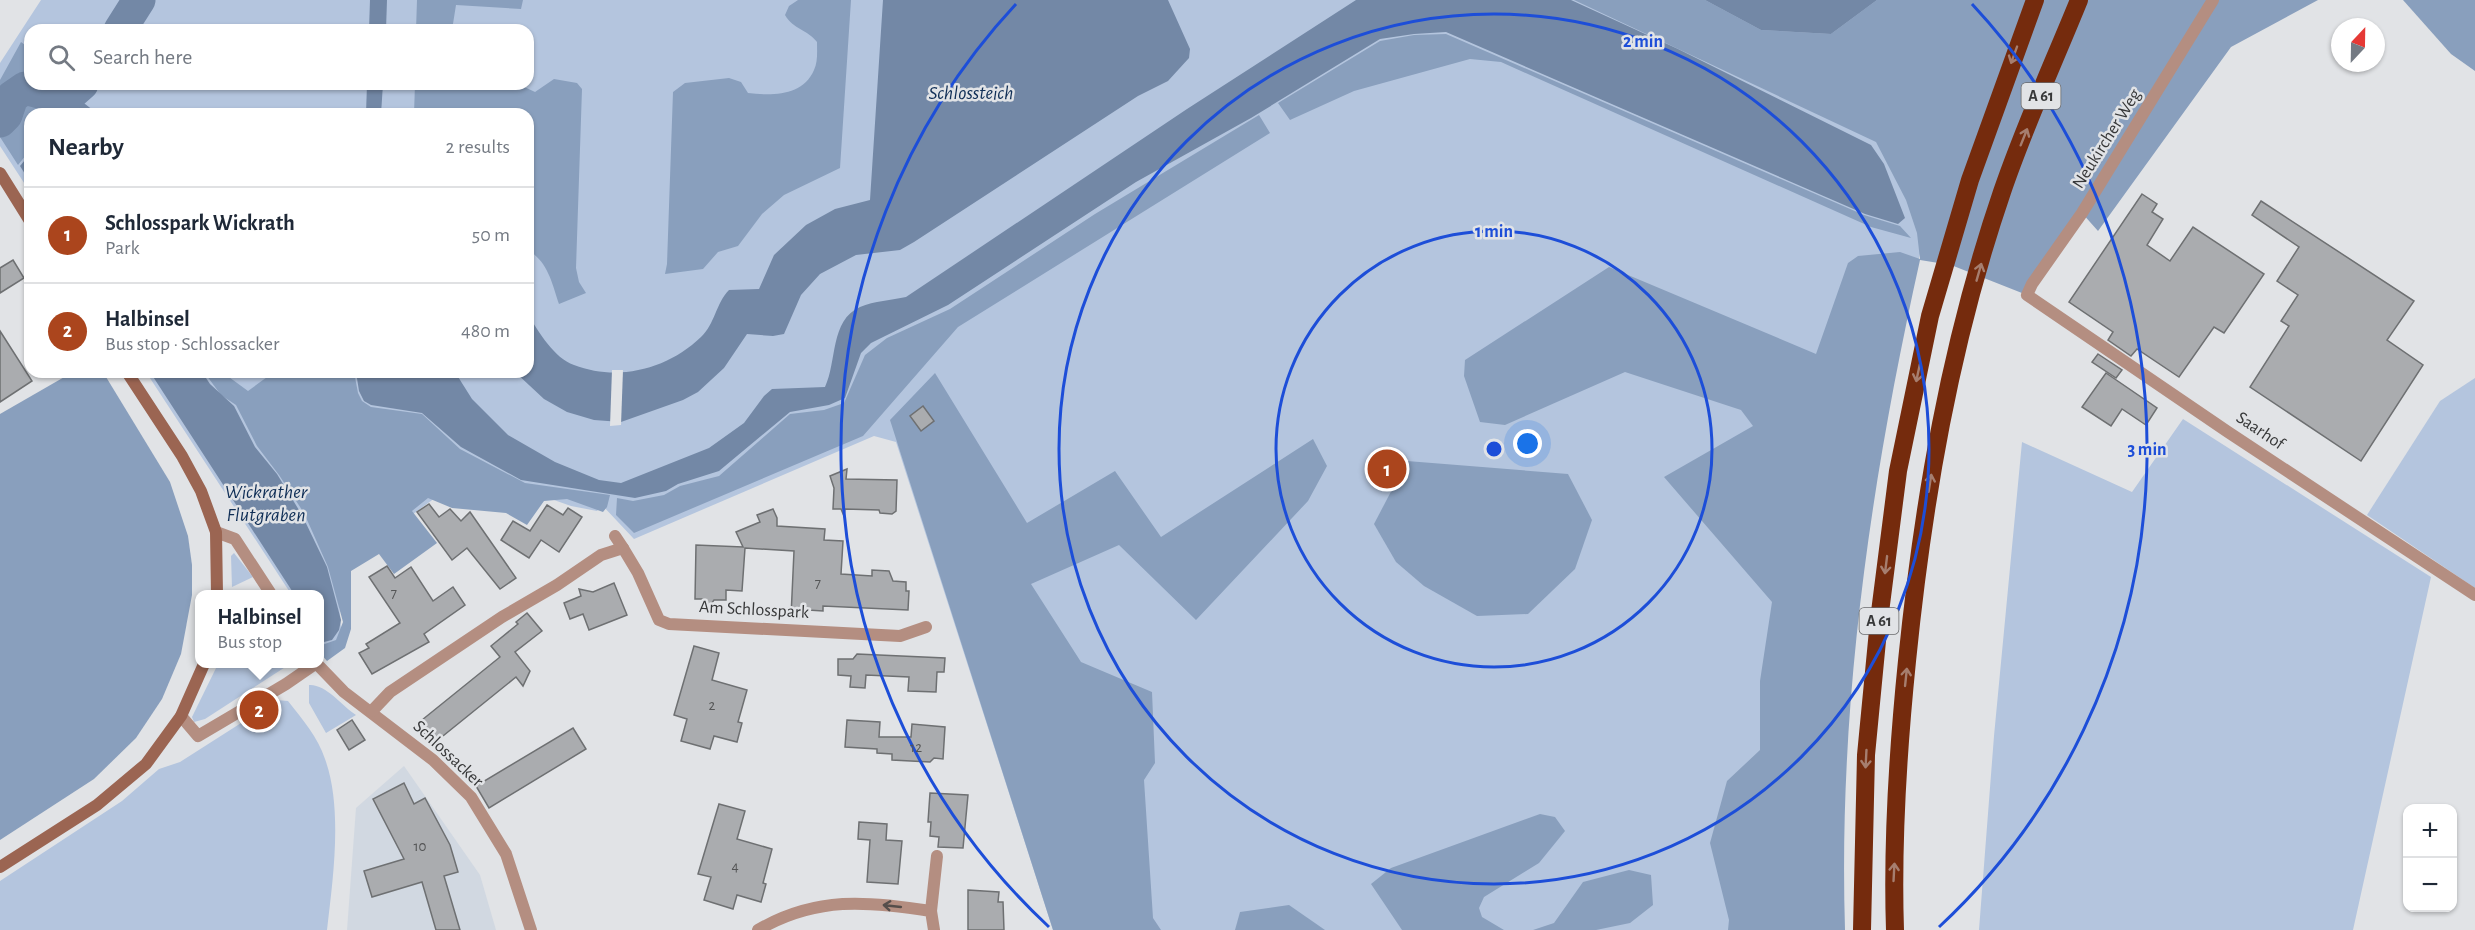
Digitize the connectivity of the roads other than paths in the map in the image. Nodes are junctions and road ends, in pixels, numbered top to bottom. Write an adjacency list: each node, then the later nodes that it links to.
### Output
1 (2035, 0): 26 (highway, A 61, one-way to 26)
2 (2079, 0): 27 (highway, A 61, one-way to 2)
3 (2213, 0): 6 (street, Neukircher Weg)
4 (0, 173): 5 (main road)
5 (24, 211)
6 (2027, 295): 13 (street, Saarhof)
7 (131, 378): 8 (main road)
8 (216, 532): 11 (main road); 12 (street)
9 (615, 536): 10 (street, Am Schlosspark)
10 (623, 548): 14 (street, Am Schlosspark); 18 (street)
11 (217, 590)
12 (269, 590)
13 (2475, 595)
14 (926, 627)
15 (202, 668): 19 (main road)
16 (309, 668): 19 (street, Schlossacker)
17 (321, 668): 18 (street, Schlossacker)
18 (372, 711): 23 (street, Schlossacker)
19 (181, 716): 21 (main road)
20 (936, 856): 22 (street)
21 (0, 867)
22 (932, 911): 24 (street, one-way to 24); 25 (street)
23 (531, 930)
24 (758, 930)
25 (934, 930)
26 (1862, 930)
27 (1895, 930)

